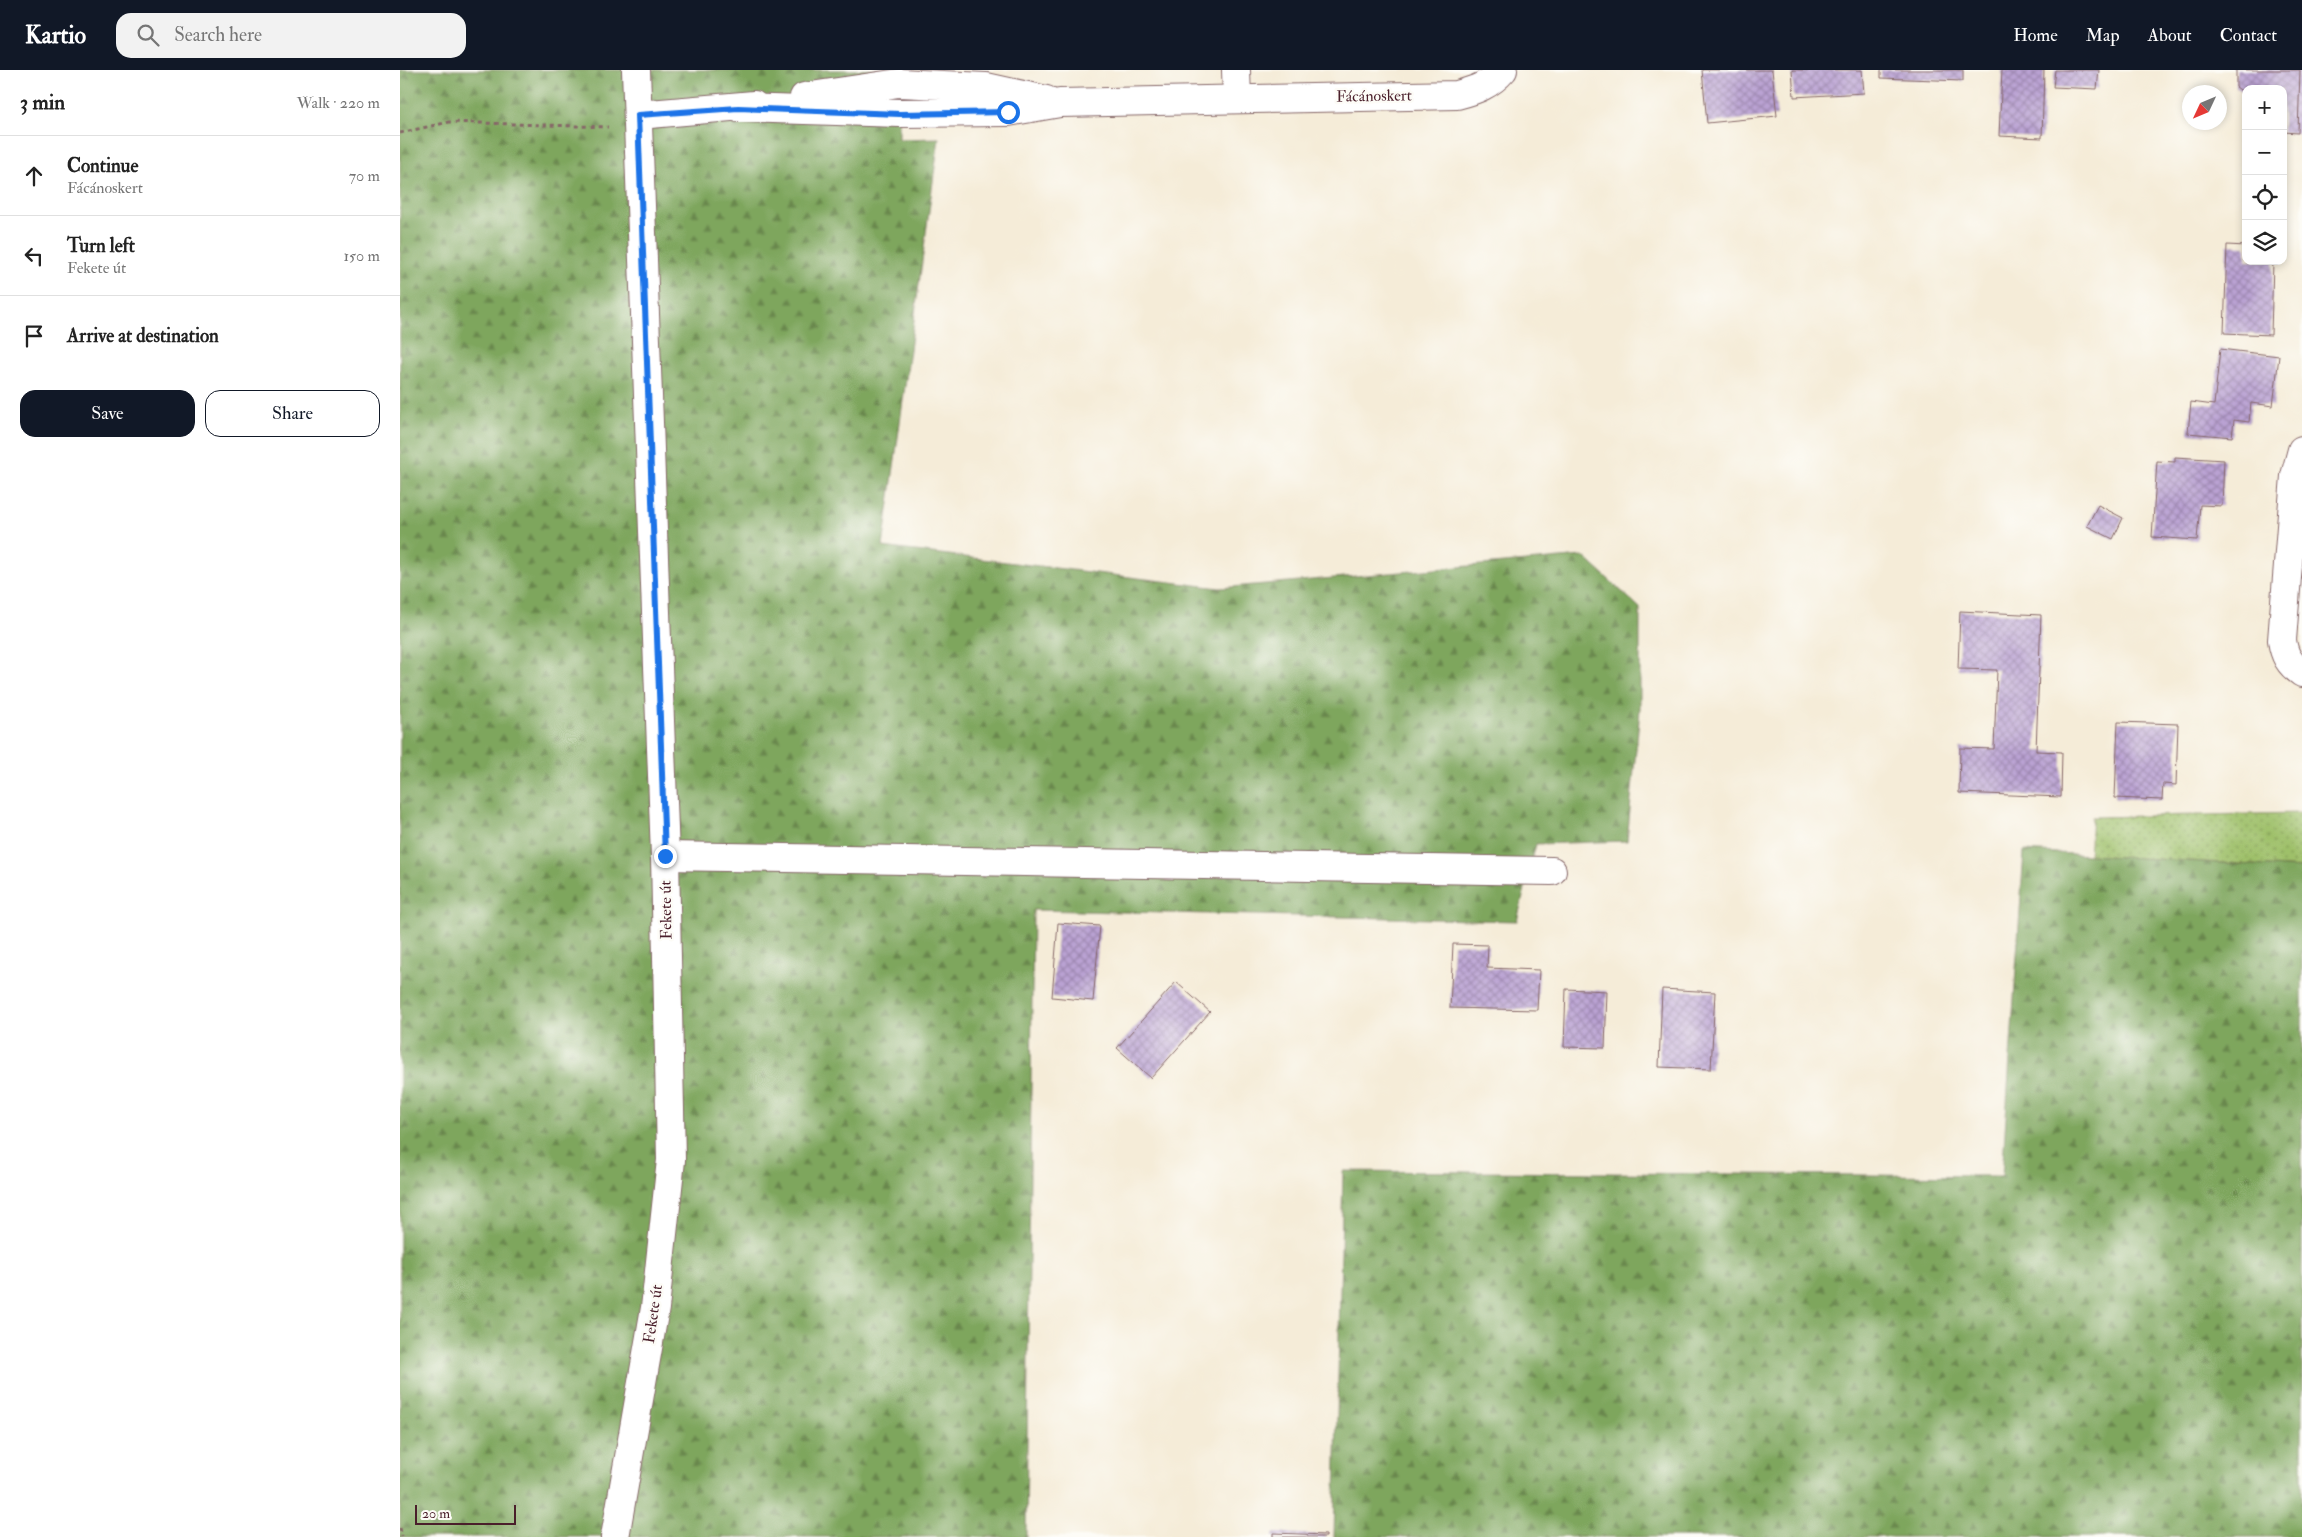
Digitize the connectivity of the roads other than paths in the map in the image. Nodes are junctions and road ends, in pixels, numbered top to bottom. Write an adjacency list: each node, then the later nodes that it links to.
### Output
1 (636, 70): 5 (street, Fekete út)
2 (1236, 70): 4 (street)
3 (1503, 70): 4 (street, Fácánoskert)
4 (1237, 98): 5 (street, Fácánoskert)
5 (638, 122): 8 (street, Fekete út)
6 (2302, 450): 7 (street)
7 (2302, 672)
8 (665, 856): 9 (street); 10 (street, Fekete út)
9 (1552, 871)
10 (615, 1537)

